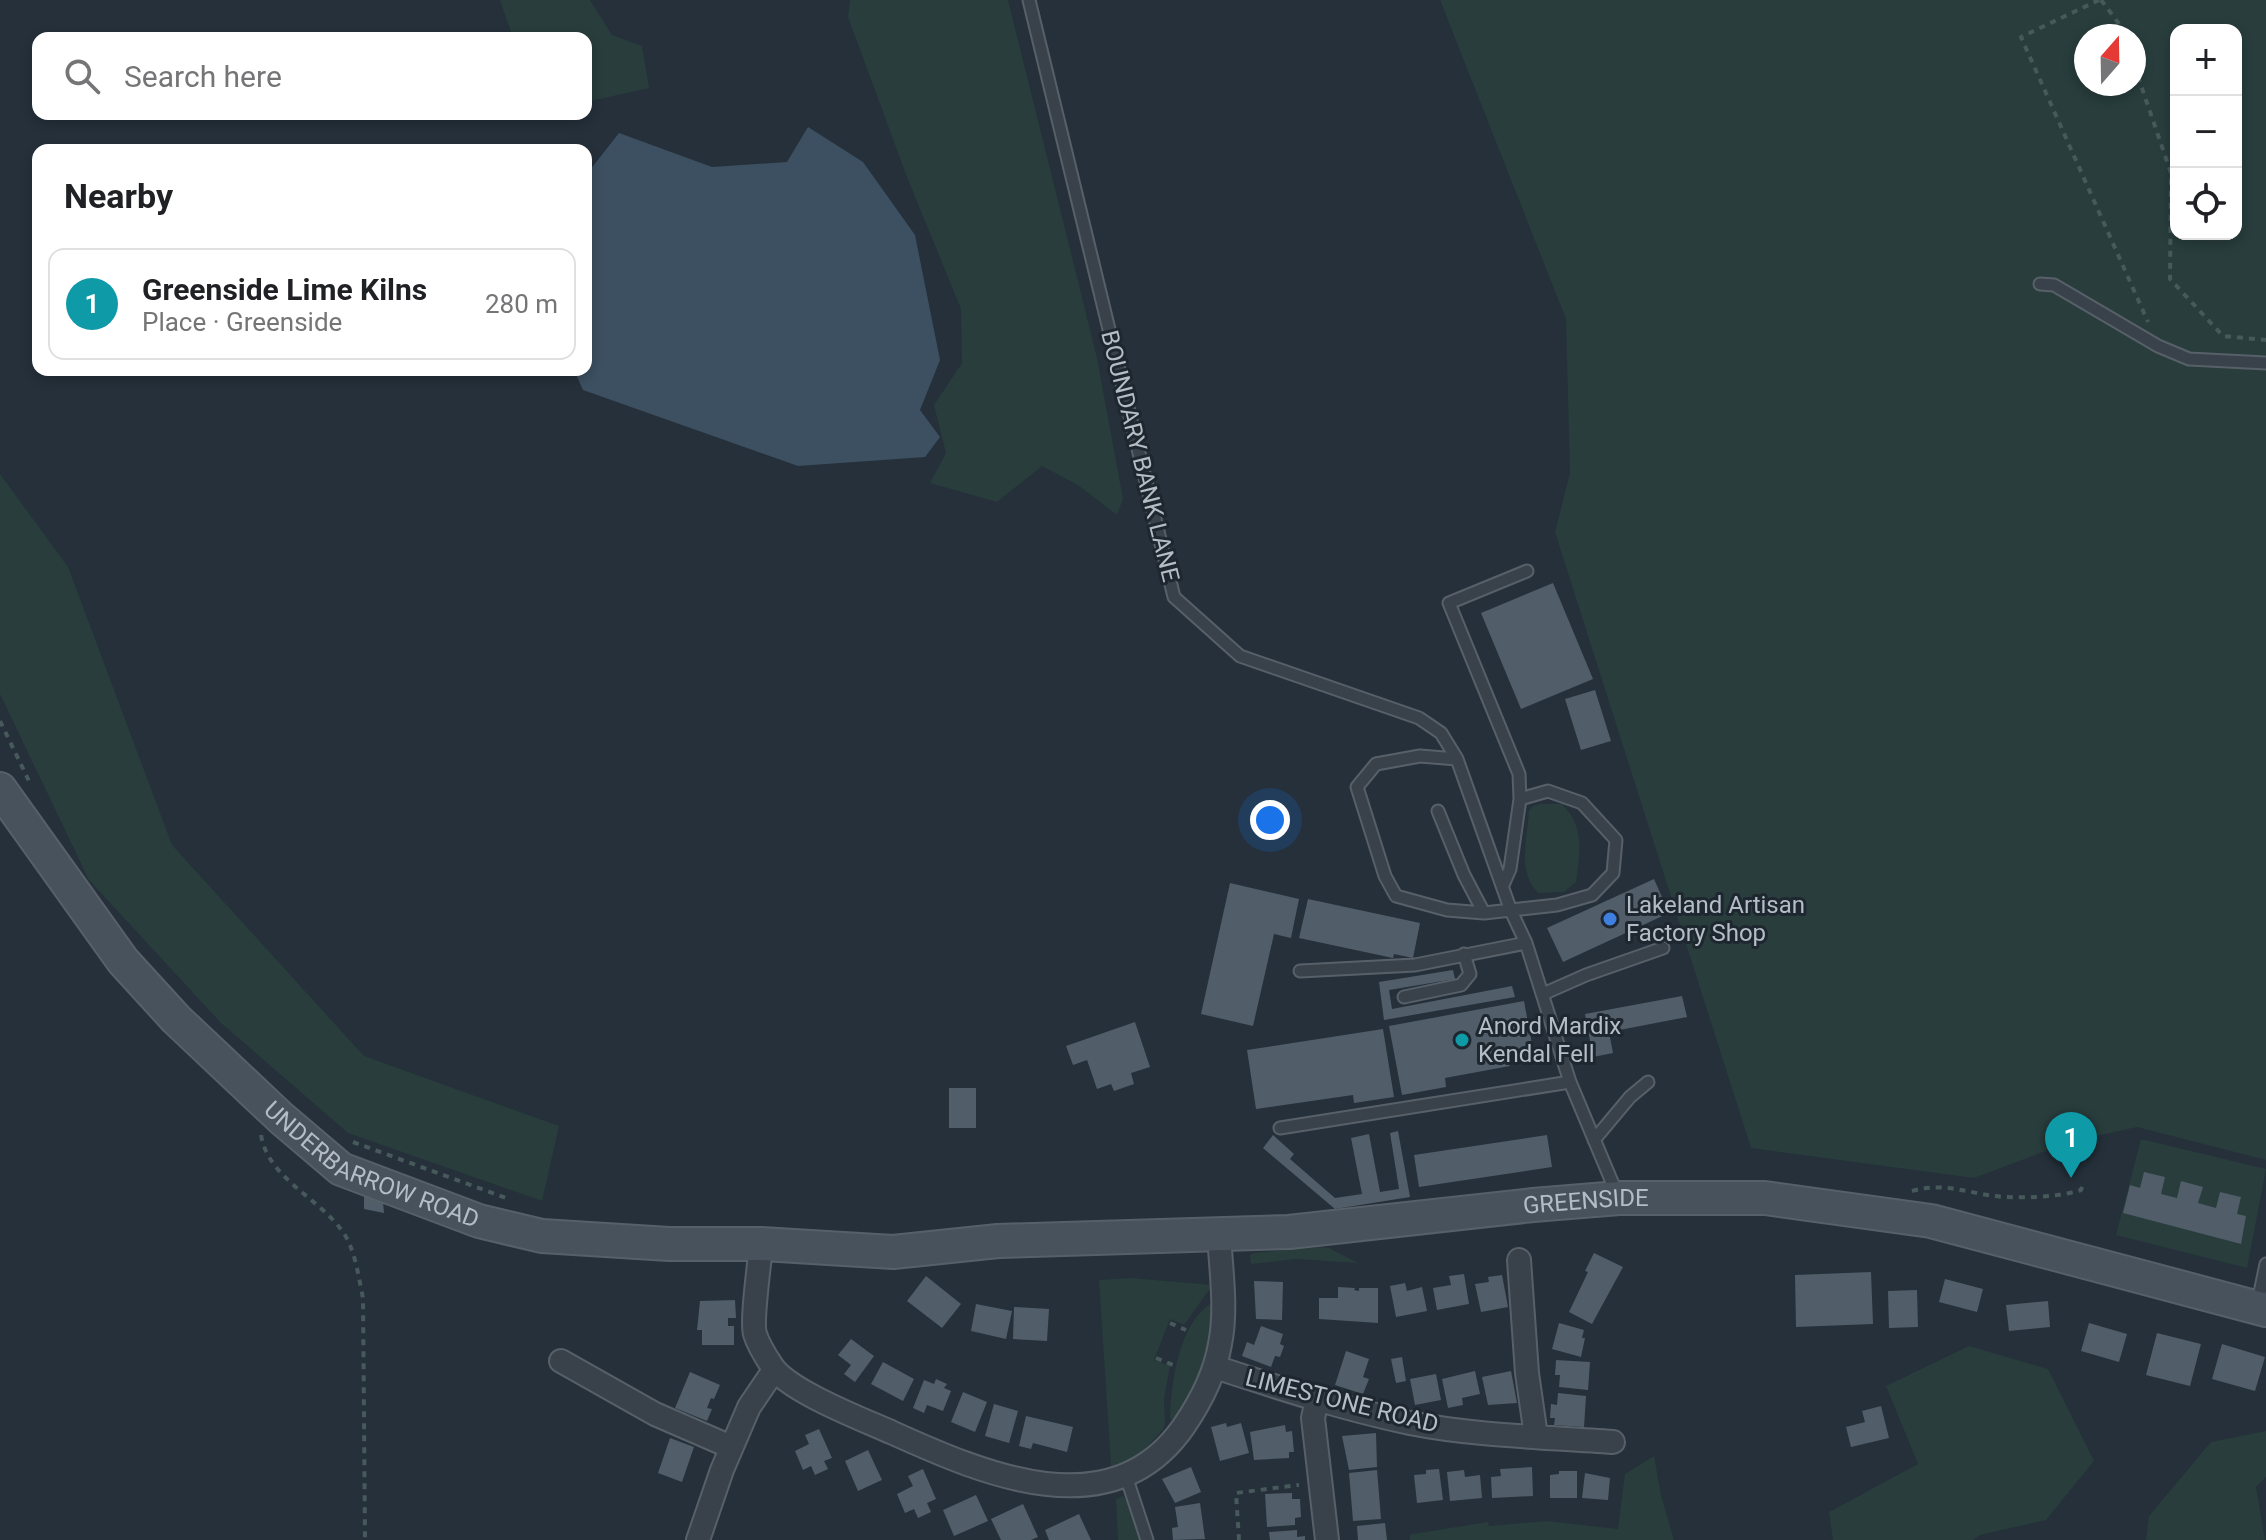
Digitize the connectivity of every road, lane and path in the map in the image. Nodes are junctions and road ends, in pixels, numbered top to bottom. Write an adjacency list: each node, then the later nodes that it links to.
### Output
1 (1029, 0): 11 (lane, BOUNDARY BANK LANE)
2 (2100, 0): 3 (path); 7 (path)
3 (2119, 24)
4 (2145, 96): 6 (path)
5 (2040, 284): 7 (lane)
6 (2266, 340)
7 (2158, 346): 8 (lane)
8 (2266, 363)
9 (1527, 571): 14 (lane)
10 (0, 721): 12 (path)
11 (1457, 759): 16 (lane, BOUNDARY BANK LANE); 18 (lane)
12 (32, 788)
13 (0, 789): 27 (street, UNDERBARROW ROAD)
14 (1520, 799): 16 (lane); 17 (lane)
15 (1438, 811): 18 (lane)
16 (1503, 885): 17 (lane, BOUNDARY BANK LANE)
17 (1511, 911): 18 (lane); 19 (lane, BOUNDARY BANK LANE)
18 (1484, 913)
19 (1526, 943): 21 (lane); 23 (lane, BOUNDARY BANK LANE)
20 (1663, 948): 23 (lane)
21 (1464, 954): 22 (lane); 24 (lane)
22 (1300, 971)
23 (1543, 994): 25 (lane, BOUNDARY BANK LANE)
24 (1404, 997)
25 (1570, 1082): 28 (lane); 30 (lane, BOUNDARY BANK LANE)
26 (1648, 1082): 30 (lane)
27 (263, 1101): 36 (street, UNDERBARROW ROAD); 54 (path)
28 (1280, 1128)
29 (342, 1136): 34 (path)
30 (1594, 1140): 33 (lane, BOUNDARY BANK LANE)
31 (2083, 1184): 32 (path)
32 (1903, 1194)
33 (1619, 1198): 35 (street, GREENSIDE); 40 (street, GREENSIDE)
34 (514, 1201)
35 (1219, 1235): 37 (street, GREENSIDE); 46 (street)
36 (761, 1244): 37 (street, UNDERBARROW ROAD); 47 (street)
37 (893, 1252)
38 (1519, 1260): 49 (street)
39 (2266, 1264): 40 (lane)
40 (2261, 1308)
41 (1170, 1323): 42 (path)
42 (1186, 1330)
43 (1156, 1358): 45 (path)
44 (561, 1361): 51 (street)
45 (1173, 1365)
46 (1215, 1367): 48 (street, LIMESTONE ROAD); 52 (street)
47 (774, 1370): 51 (street); 52 (street)
48 (1317, 1399): 49 (street, LIMESTONE ROAD); 58 (street)
49 (1536, 1436): 50 (street, LIMESTONE ROAD)
50 (1613, 1442)
51 (731, 1447): 55 (street)
52 (1126, 1476): 56 (lane)
53 (1292, 1486): 57 (path)
54 (365, 1540)
55 (698, 1540)
56 (1147, 1540)
57 (1239, 1540)
58 (1327, 1540)

